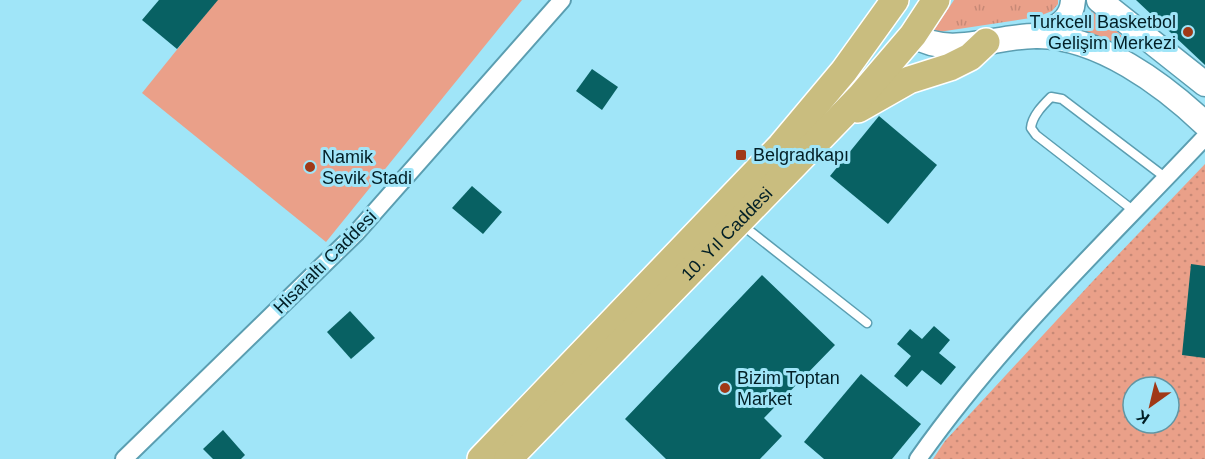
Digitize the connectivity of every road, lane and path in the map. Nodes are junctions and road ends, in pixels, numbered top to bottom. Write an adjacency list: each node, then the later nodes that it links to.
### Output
1 (895, 0): 19 (main road, 10. Yıl Caddesi)
2 (907, 0): 7 (main road)
3 (936, 0): 7 (main road, 10. Yıl Caddesi)
4 (1073, 0): 8 (street)
5 (1099, 0): 10 (street)
6 (558, 2): 18 (street, Hisaraltı Caddesi)
7 (913, 35): 9 (street); 11 (main road, 10. Yıl Caddesi)
8 (1038, 36): 9 (street); 12 (street)
9 (986, 42): 11 (main road)
10 (1205, 84)
11 (838, 120): 16 (main road, 10. Yıl Caddesi)
12 (1205, 124)
13 (1205, 137): 14 (street)
14 (1166, 178): 15 (street); 15 (lane)
15 (1134, 211): 21 (street)
16 (739, 222): 17 (lane); 20 (main road, 10. Yıl Caddesi)
17 (867, 323)
18 (124, 459)
19 (481, 459)
20 (508, 459)
21 (918, 459)

